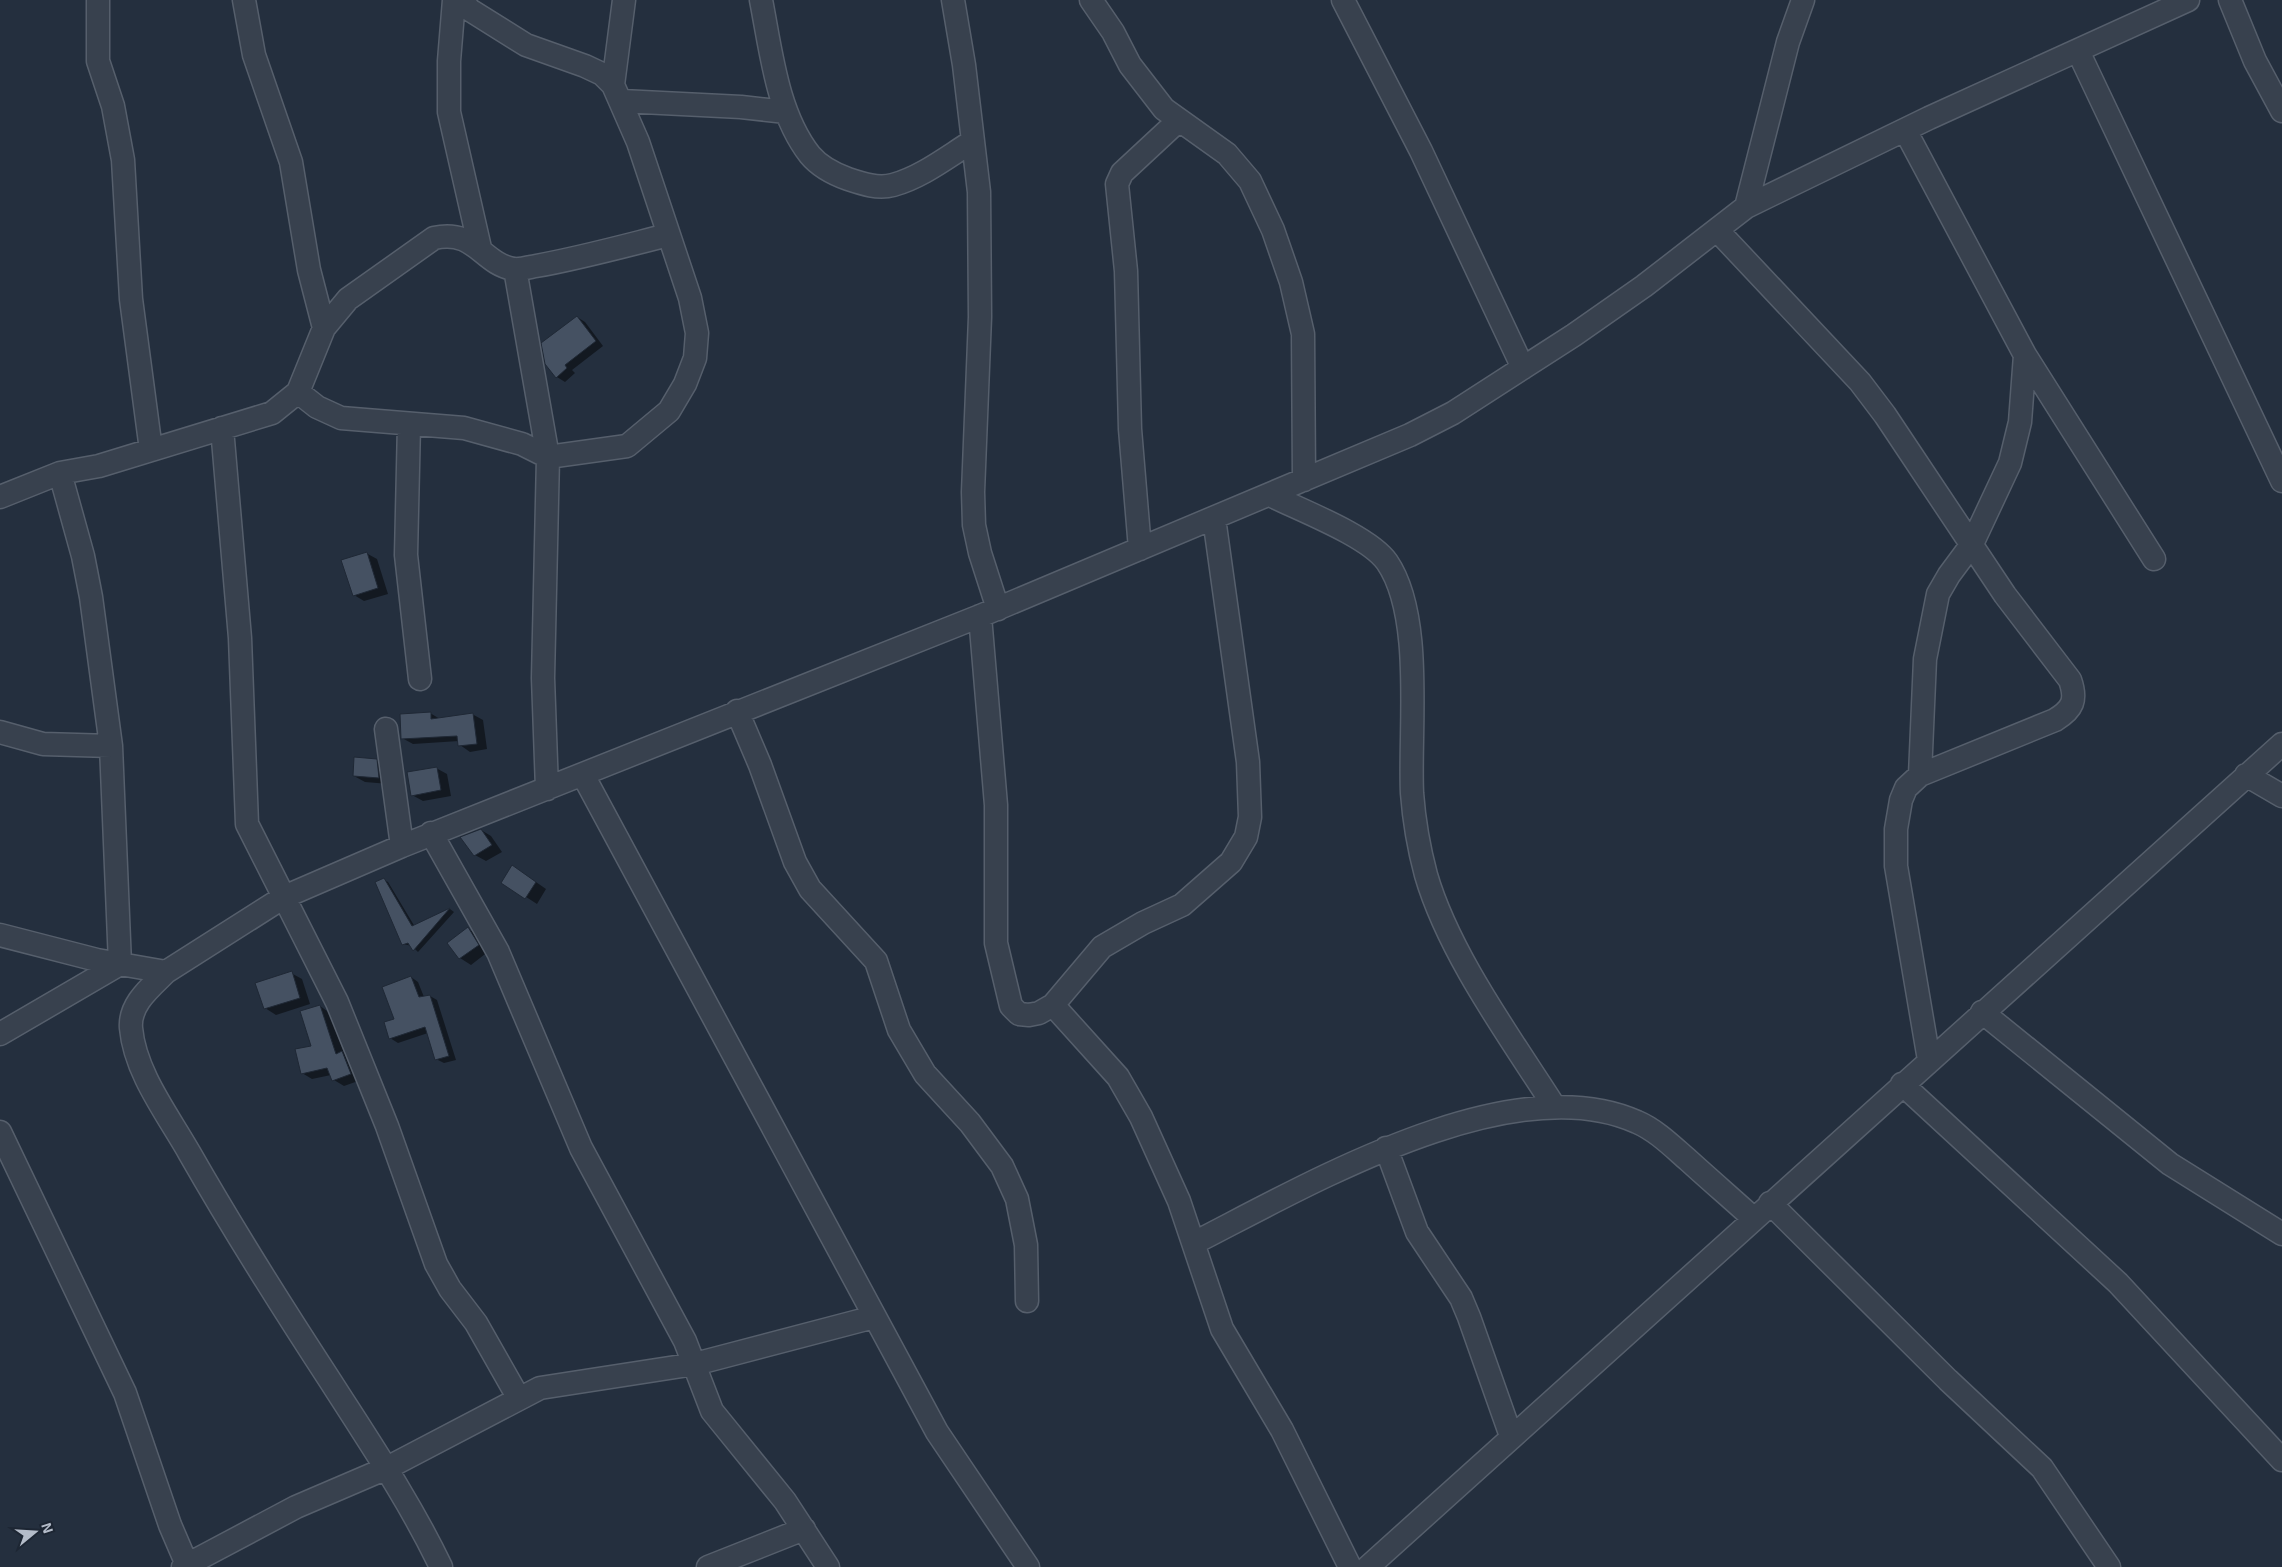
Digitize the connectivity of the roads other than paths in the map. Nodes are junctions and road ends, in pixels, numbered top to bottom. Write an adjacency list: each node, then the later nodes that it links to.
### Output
1 (98, 0): 31 (street)
2 (244, 0): 25 (street)
3 (454, 0): 23 (street)
4 (461, 0): 14 (street)
5 (624, 0): 14 (street)
6 (761, 0): 15 (street)
7 (953, 0): 19 (street)
8 (1091, 0): 17 (street)
9 (1343, 0): 27 (street)
10 (1803, 0): 20 (street)
11 (2188, 0): 13 (street)
12 (2230, 0): 16 (street)
13 (2078, 51): 18 (street); 35 (street)
14 (618, 93): 15 (street); 22 (street)
15 (786, 112): 19 (street)
16 (2282, 112)
17 (1178, 121): 34 (street); 40 (street)
18 (1904, 130): 20 (street); 26 (street)
19 (973, 141): 42 (street)
20 (1746, 207): 21 (street)
21 (1717, 230): 27 (street); 39 (street)
22 (668, 235): 24 (street); 32 (street)
23 (480, 248): 24 (street); 25 (street)
24 (514, 269): 32 (street)
25 (324, 328): 28 (street)
26 (2025, 356): 39 (street); 41 (street)
27 (1523, 368): 34 (street)
28 (298, 392): 29 (street); 30 (street)
29 (409, 424): 32 (street); 43 (street)
30 (222, 428): 31 (street); 56 (street)
31 (151, 450): 33 (street)
32 (548, 457): 52 (street)
33 (60, 474): 37 (street); 48 (street)
34 (1304, 480): 36 (street)
35 (2282, 480)
36 (1270, 495): 38 (street); 65 (street)
37 (0, 497)
38 (1214, 518): 40 (street); 60 (street)
39 (1972, 544): 50 (street); 50 (street)
40 (1140, 549): 42 (street)
41 (2154, 559)
42 (989, 612): 44 (street); 60 (street)
43 (420, 679)
44 (737, 711): 49 (street); 72 (street)
45 (386, 729): 55 (street)
46 (0, 732): 48 (street)
47 (2282, 744): 51 (street)
48 (110, 746): 58 (street)
49 (583, 775): 52 (street); 73 (street)
50 (1920, 775): 63 (street)
51 (2246, 775): 53 (street); 61 (street)
52 (547, 789): 54 (street)
53 (2282, 796)
54 (431, 833): 55 (street); 74 (street)
55 (402, 846): 56 (street)
56 (284, 897): 59 (street); 75 (street)
57 (0, 935): 58 (street)
58 (120, 964): 59 (street); 62 (street)
59 (166, 972): 78 (street)
60 (1053, 1005): 71 (street)
61 (1982, 1012): 63 (street); 70 (street)
62 (0, 1034)
63 (1929, 1060): 64 (street)
64 (1902, 1084): 68 (street); 77 (street)
65 (1554, 1106): 67 (street); 69 (street)
66 (0, 1132): 80 (street)
67 (1386, 1148): 71 (street); 76 (street)
68 (1770, 1203): 69 (street); 87 (street)
69 (1754, 1218): 76 (street)
70 (2282, 1234)
71 (1194, 1243): 85 (street)
72 (1026, 1301)
73 (874, 1318): 74 (street); 84 (street)
74 (695, 1364): 75 (street); 79 (street)
75 (518, 1397): 78 (street)
76 (1512, 1436): 86 (street)
77 (2282, 1460)
78 (387, 1468): 80 (street); 81 (street)
79 (804, 1529): 82 (street); 83 (street)
80 (186, 1566)
81 (441, 1567)
82 (708, 1567)
83 (828, 1567)
84 (1028, 1567)
85 (1350, 1567)
86 (1368, 1567)
87 (2109, 1567)

